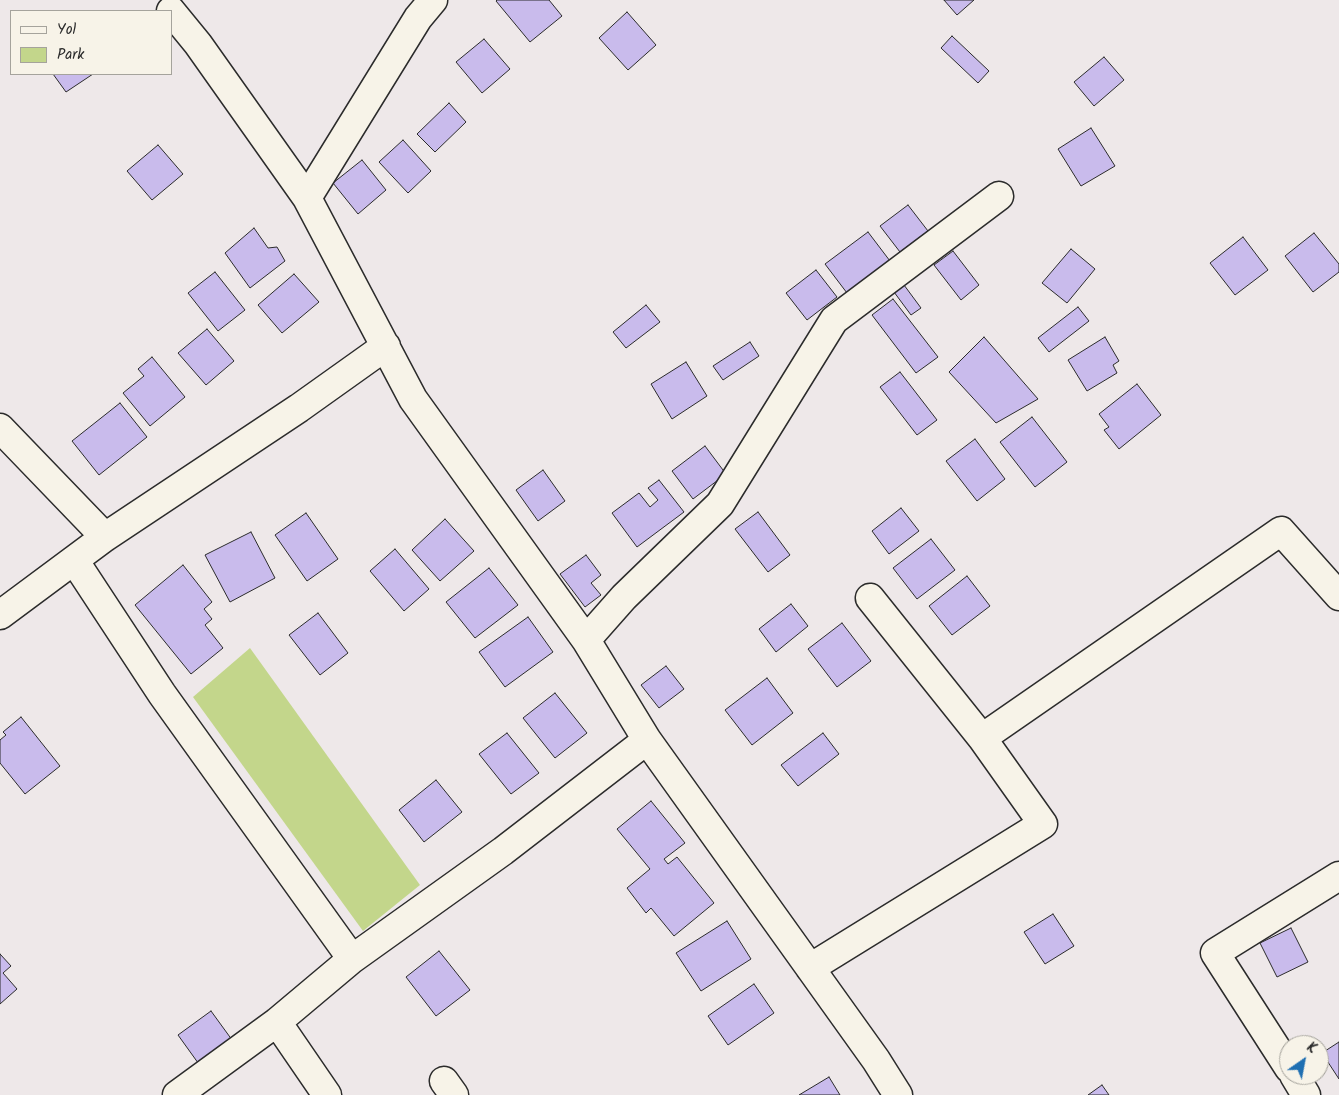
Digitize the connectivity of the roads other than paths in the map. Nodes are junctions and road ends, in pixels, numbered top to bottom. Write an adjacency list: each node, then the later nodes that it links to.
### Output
1 (162, 0): 3 (street)
2 (433, 0): 6 (street)
3 (170, 10)
4 (172, 12): 6 (street)
5 (999, 196): 14 (street)
6 (307, 198): 7 (street)
7 (386, 346): 9 (street); 14 (street)
8 (0, 428): 9 (street)
9 (105, 537): 10 (street)
10 (74, 560): 13 (street); 18 (street)
11 (1339, 596): 15 (street)
12 (870, 598): 15 (street)
13 (0, 615)
14 (586, 640): 16 (street)
15 (982, 738): 19 (street)
16 (647, 740): 18 (street); 19 (street)
17 (1339, 876): 21 (street)
18 (352, 959): 20 (street)
19 (810, 968): 24 (street)
20 (276, 1022): 22 (street); 23 (street)
21 (1279, 1052)
22 (177, 1095)
23 (327, 1095)
24 (898, 1095)

